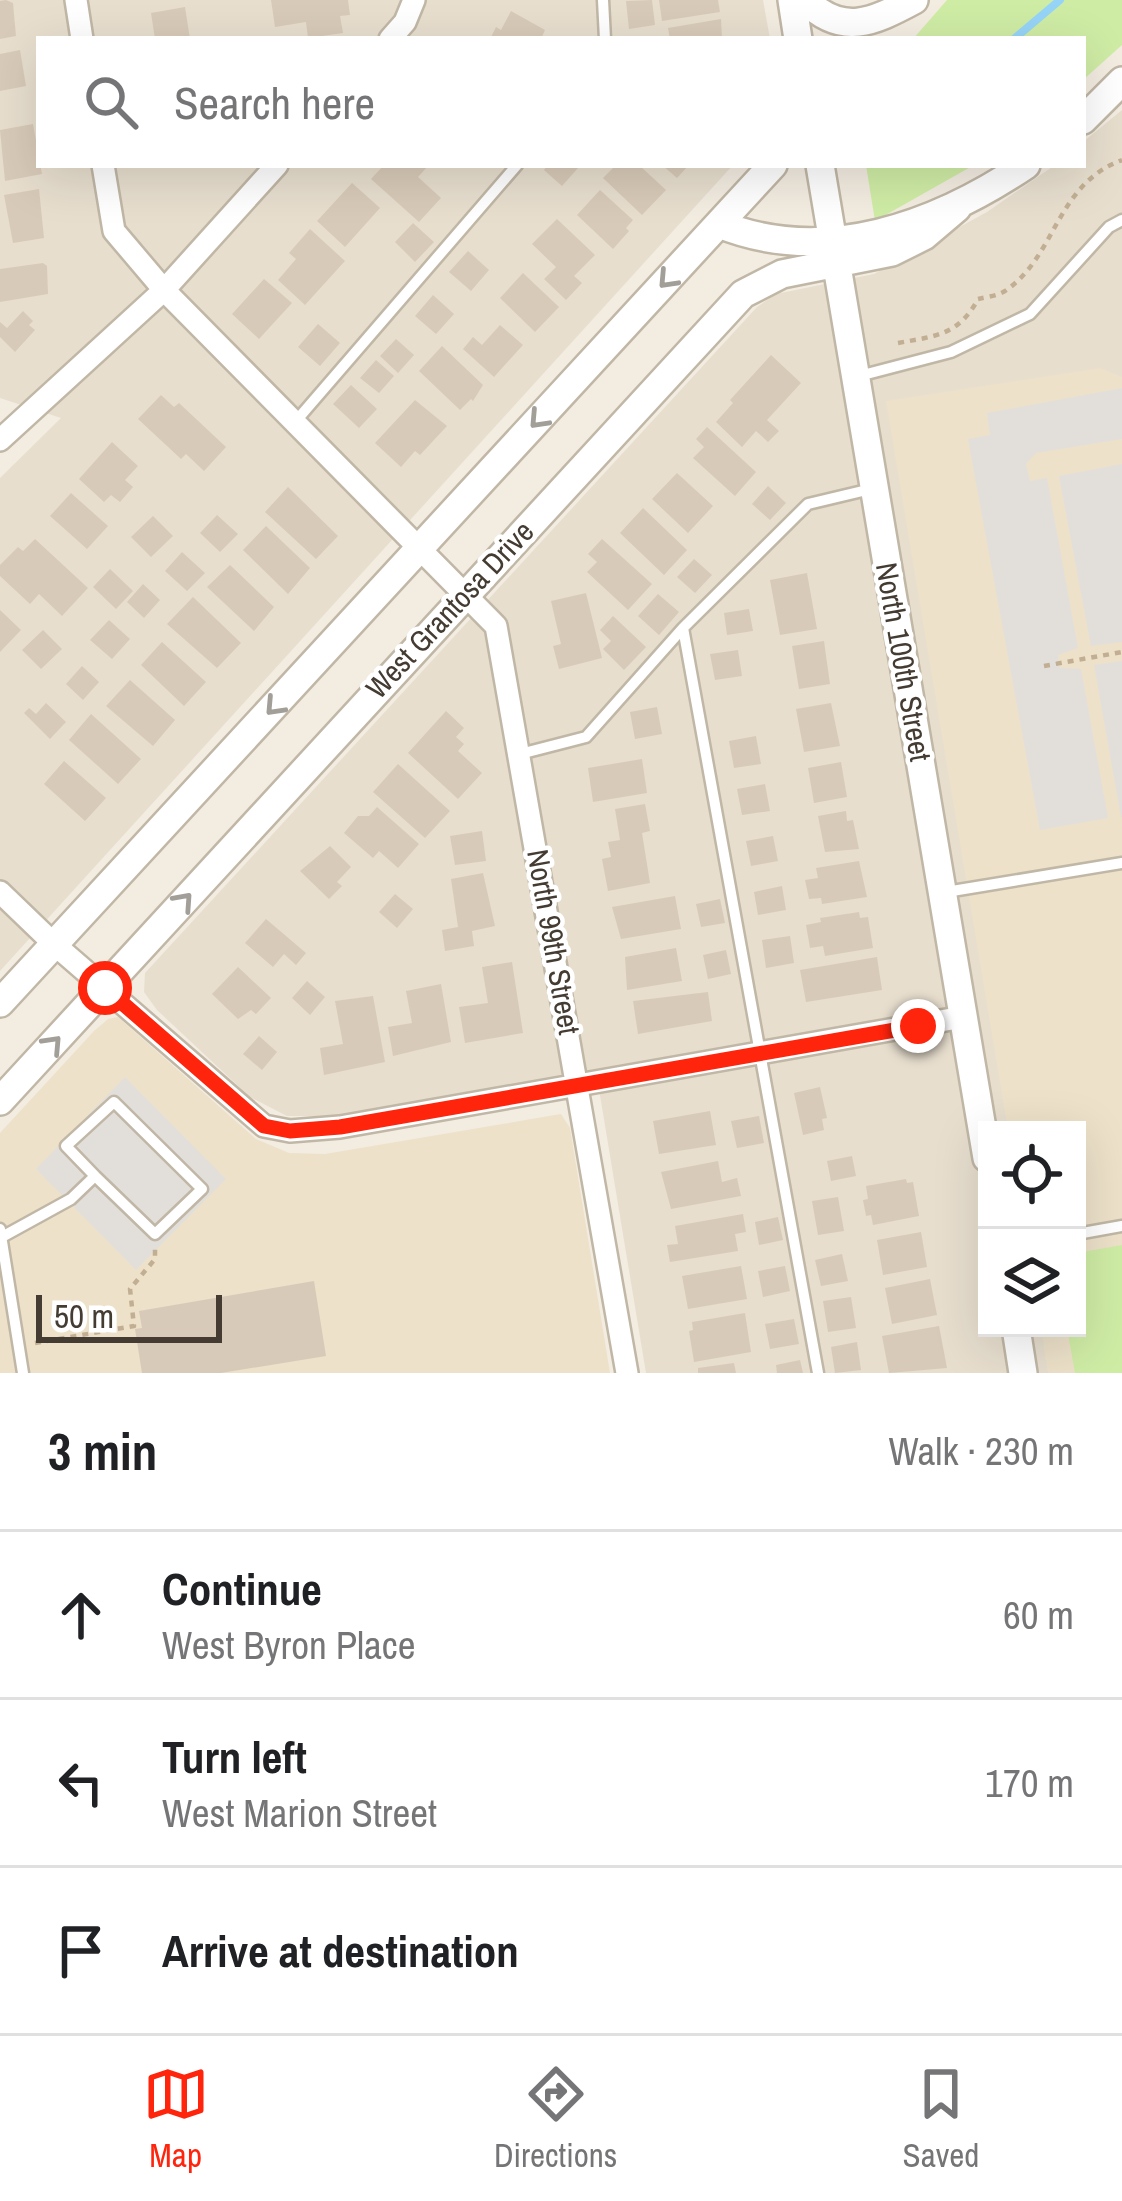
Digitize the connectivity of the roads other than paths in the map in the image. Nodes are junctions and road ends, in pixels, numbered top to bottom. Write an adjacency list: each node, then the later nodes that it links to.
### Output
1 (76, 0): 8 (street)
2 (414, 0): 7 (street)
3 (603, 0): 9 (lane)
4 (792, 0): 10 (street)
5 (805, 0): 6 (street)
6 (918, 0): 11 (street)
7 (398, 31)
8 (82, 36)
9 (605, 36)
10 (798, 36)
11 (888, 36)
12 (1122, 81): 13 (street)
13 (1086, 117)
14 (104, 168): 23 (street, North 99th Street)
15 (274, 168): 23 (street)
16 (514, 168): 25 (lane)
17 (770, 168): 21 (street)
18 (820, 168): 22 (street, North 100th Street)
19 (1021, 168): 22 (street, West Grantosa Drive)
20 (1122, 220): 24 (lane)
21 (719, 224): 22 (street, West Grantosa Drive); 28 (street, one-way to 28)
22 (834, 251): 24 (street, North 100th Street); 29 (street, West Grantosa Drive)
23 (164, 290): 25 (street, North 99th Street); 26 (street)
24 (855, 376): 27 (street, North 100th Street)
25 (295, 422): 28 (street, North 99th Street)
26 (4, 431)
27 (874, 488): 30 (lane); 34 (street, North 100th Street)
28 (421, 548): 29 (street, North 99th Street); 35 (street, one-way to 35)
29 (466, 593): 31 (street, North 99th Street); 36 (street, West Grantosa Drive, one-way to 29)
30 (683, 628): 31 (lane); 39 (lane)
31 (519, 754): 40 (street, North 99th Street)
32 (1122, 863): 34 (lane)
33 (0, 892): 35 (street)
34 (942, 893): 38 (street, North 100th Street)
35 (54, 944): 36 (street); 37 (street)
36 (105, 988): 40 (street); 41 (street, West Grantosa Drive, one-way to 36)
37 (0, 1003)
38 (963, 1017): 39 (street); 42 (street, North 100th Street)
39 (761, 1056): 40 (street); 51 (lane)
40 (579, 1085): 50 (street, North 99th Street)
41 (0, 1101)
42 (981, 1121)
43 (95, 1176): 43 (lane); 47 (lane)
44 (1122, 1226): 46 (lane)
45 (0, 1229): 47 (lane)
46 (1086, 1232)
47 (0, 1238): 49 (lane)
48 (1017, 1337): 52 (street)
49 (23, 1373)
50 (627, 1373)
51 (818, 1373)
52 (1023, 1373)

